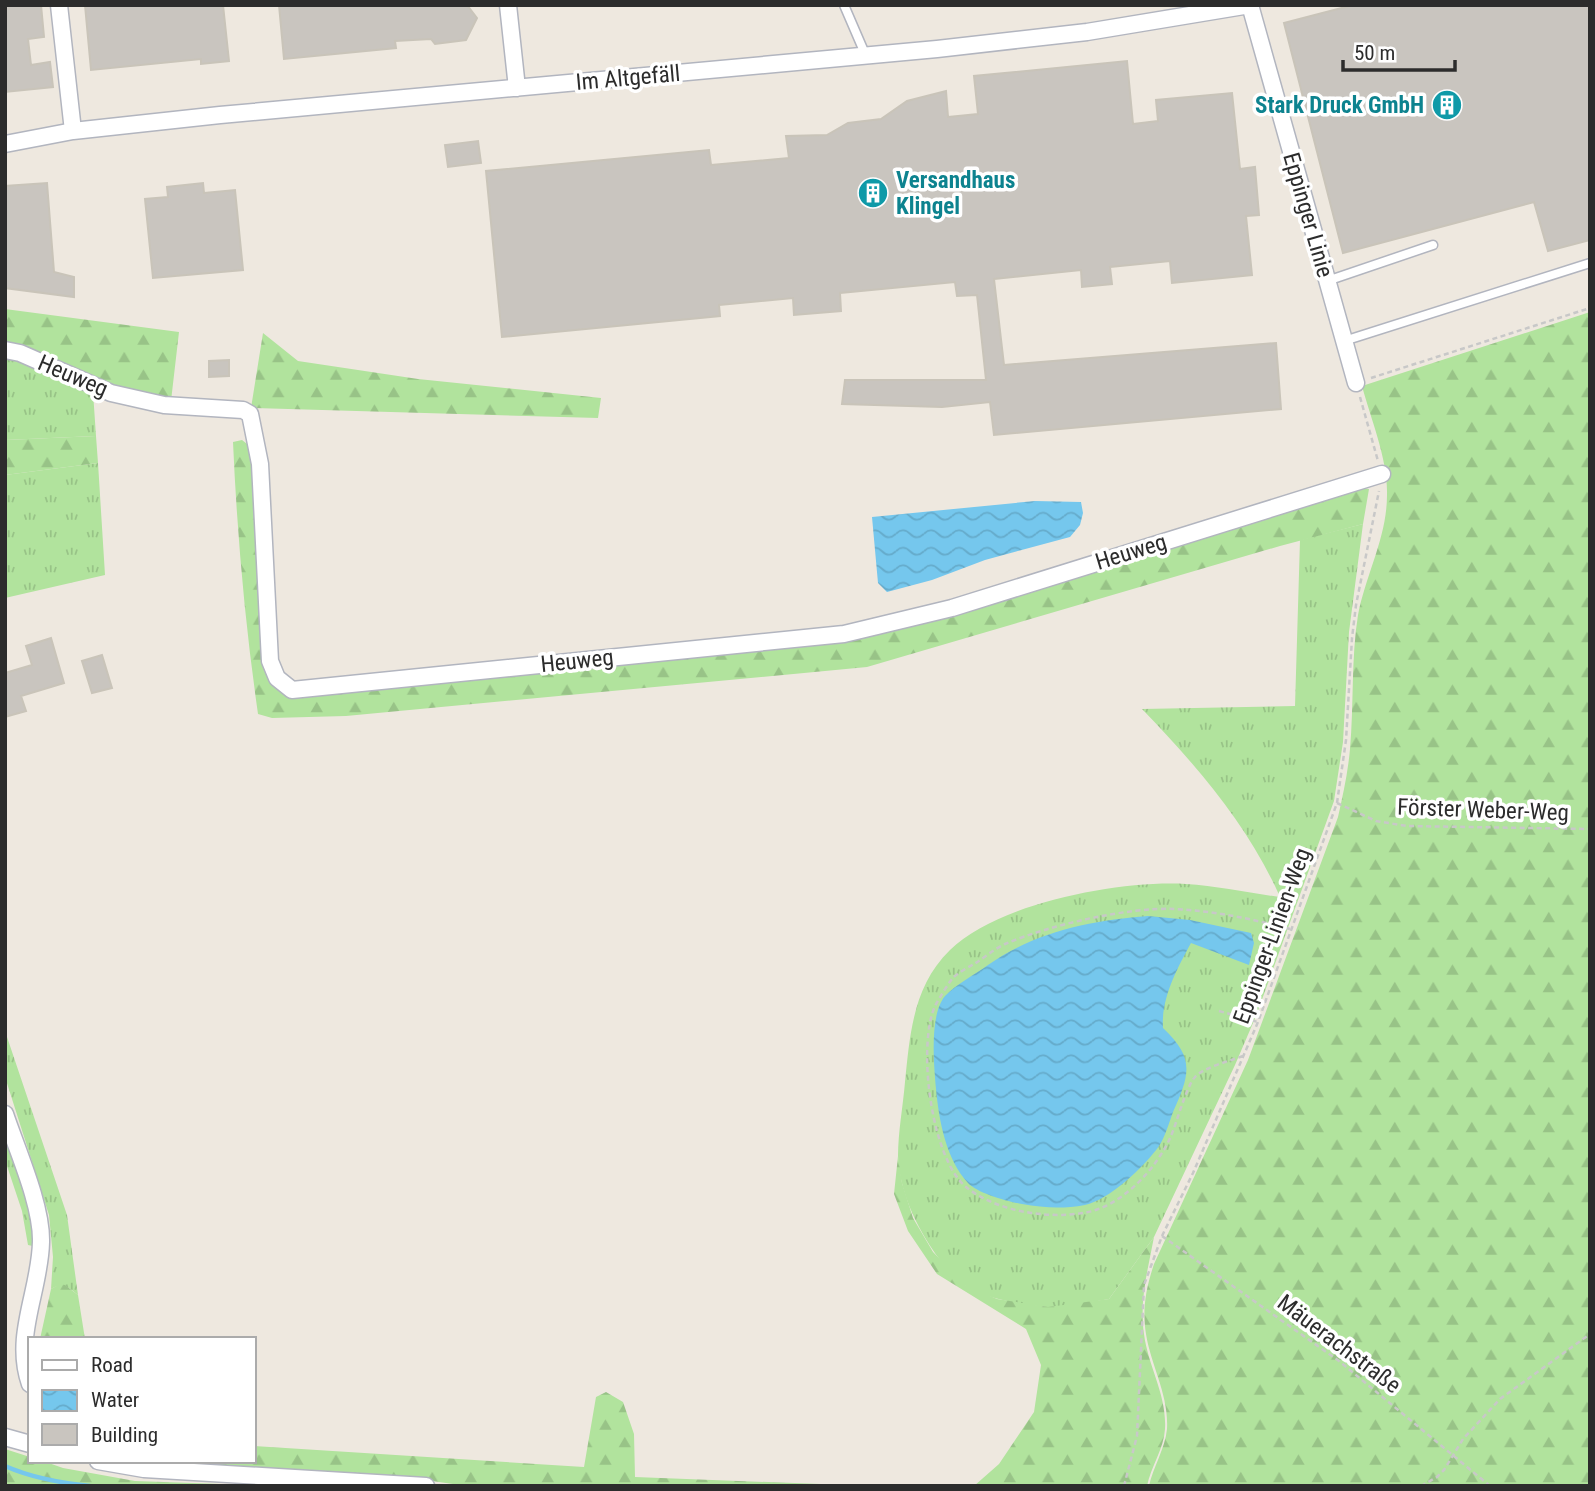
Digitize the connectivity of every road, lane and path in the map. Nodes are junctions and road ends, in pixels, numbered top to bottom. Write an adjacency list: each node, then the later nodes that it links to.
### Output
1 (59, 5): 7 (street)
2 (508, 5): 6 (street)
3 (844, 5): 5 (lane)
4 (1250, 5): 5 (street, Im Altgefäll); 11 (street, Eppinger Linie)
5 (866, 56): 6 (street, Im Altgefäll)
6 (517, 88): 7 (street, Im Altgefäll)
7 (73, 131): 8 (street, Im Altgefäll)
8 (5, 144)
9 (1433, 245): 11 (lane)
10 (1590, 264): 13 (lane)
11 (1326, 281): 13 (street, Eppinger Linie)
12 (1590, 308): 15 (path)
13 (1344, 341): 15 (street, Eppinger Linie)
14 (5, 350): 16 (street, Heuweg)
15 (1356, 383): 16 (path, Eppinger-Linien-Weg)
16 (1382, 474): 17 (path, Eppinger-Linien-Weg)
17 (1337, 803): 18 (path, Förster Weber-Weg); 19 (path, Eppinger-Linien-Weg)
18 (1590, 830)
19 (1291, 929): 21 (path, Eppinger-Linien-Weg); 22 (path)
20 (1219, 1011): 21 (path)
21 (1258, 1022): 22 (path, Eppinger-Linien-Weg)
22 (1243, 1056): 24 (path, Eppinger-Linien-Weg)
23 (5, 1114): 26 (street)
24 (1162, 1237): 29 (path, Mäuerachstraße); 32 (path, Eppinger-Linien-Weg)
25 (1590, 1334): 29 (path)
26 (28, 1378)
27 (5, 1437): 28 (street)
28 (28, 1443)
29 (1454, 1454): 33 (path); 34 (path, Mäuerachstraße)
30 (113, 1463): 31 (street)
31 (426, 1486)
32 (1124, 1486)
33 (1421, 1486)
34 (1490, 1486)

